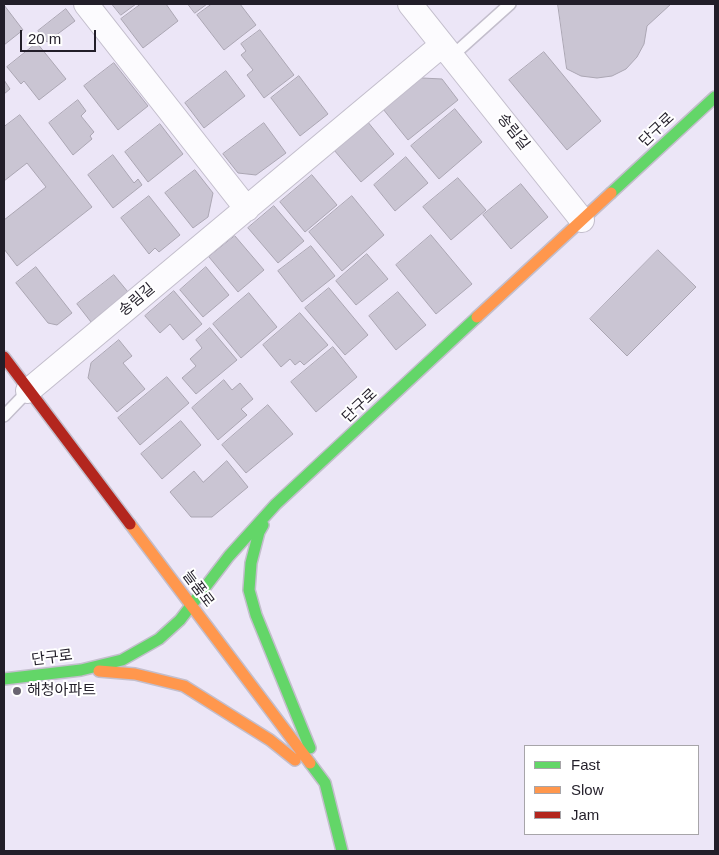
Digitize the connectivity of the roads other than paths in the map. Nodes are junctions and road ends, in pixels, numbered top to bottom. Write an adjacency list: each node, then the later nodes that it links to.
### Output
1 (86, 4): 6 (street)
2 (410, 4): 4 (street, 송림길)
3 (510, 4): 4 (lane)
4 (447, 51): 6 (street, 송림길); 7 (street, 송림길)
5 (715, 97): 7 (street, 단구로)
6 (247, 209): 9 (street, 송림길)
7 (582, 220): 11 (street, 단구로)
8 (4, 357): 9 (street, 늘품로)
9 (28, 391): 10 (lane); 12 (street, 늘품로)
10 (4, 416)
11 (276, 504): 12 (street, 단구로); 15 (street)
12 (191, 605): 13 (street, 단구로); 15 (street, 늘품로)
13 (80, 670): 14 (street, 단구로); 15 (street)
14 (4, 679)
15 (325, 783): 16 (street, 늘품로)
16 (342, 851)

